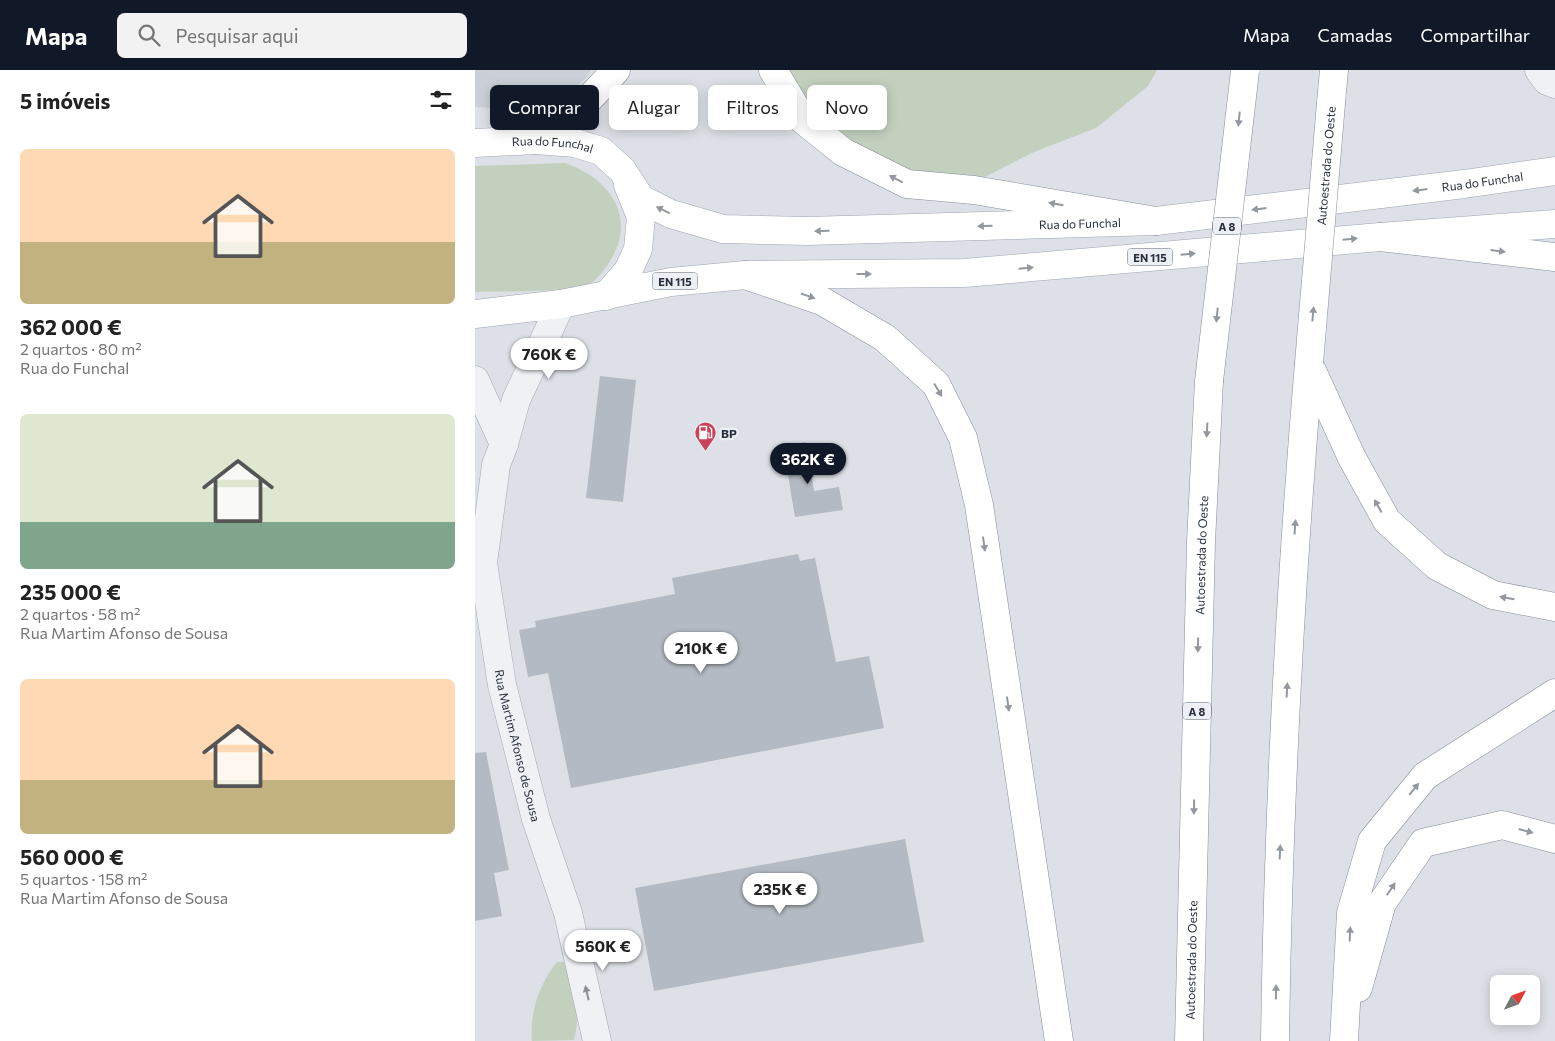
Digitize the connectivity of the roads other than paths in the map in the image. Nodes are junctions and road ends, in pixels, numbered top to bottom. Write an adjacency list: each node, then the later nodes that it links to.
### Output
1 (616, 70): 7 (main road)
2 (773, 70): 11 (main road, one-way to 2)
3 (1245, 70): 28 (main road, Autoestrada do Oeste / A 8, one-way to 28, bridge)
4 (1334, 70): 19 (main road, Autoestrada do Oeste, one-way to 4, bridge)
5 (1539, 70): 6 (street)
6 (1555, 84)
7 (536, 140): 8 (main road, Rua do Funchal); 9 (main road, Rua do Funchal)
8 (475, 143)
9 (622, 170): 11 (main road, Rua do Funchal, one-way to 9); 16 (main road, Rua do Funchal)
10 (1555, 171): 11 (main road, Rua do Funchal, one-way to 11)
11 (1156, 221)
12 (1555, 224): 13 (main road, EN 115)
13 (1380, 237): 14 (main road, one-way to 14); 15 (main road, EN 115, one-way to 13)
14 (1555, 257)
15 (745, 275): 16 (main road, EN 115); 27 (main road, one-way to 27)
16 (606, 296): 17 (main road)
17 (561, 304): 18 (main road); 21 (street, Rua Martim Afonso de Sousa)
18 (475, 314)
19 (1309, 363): 22 (main road, one-way to 19); 29 (main road, Autoestrada do Oeste, one-way to 19)
20 (475, 380): 21 (street)
21 (505, 444): 26 (street, Rua Martim Afonso de Sousa, one-way to 21)
22 (1555, 607)
23 (1555, 693): 25 (main road, one-way to 23)
24 (1555, 839): 25 (main road, one-way to 24)
25 (1344, 1038)
26 (597, 1041)
27 (1059, 1041)
28 (1189, 1041)
29 (1275, 1041)

